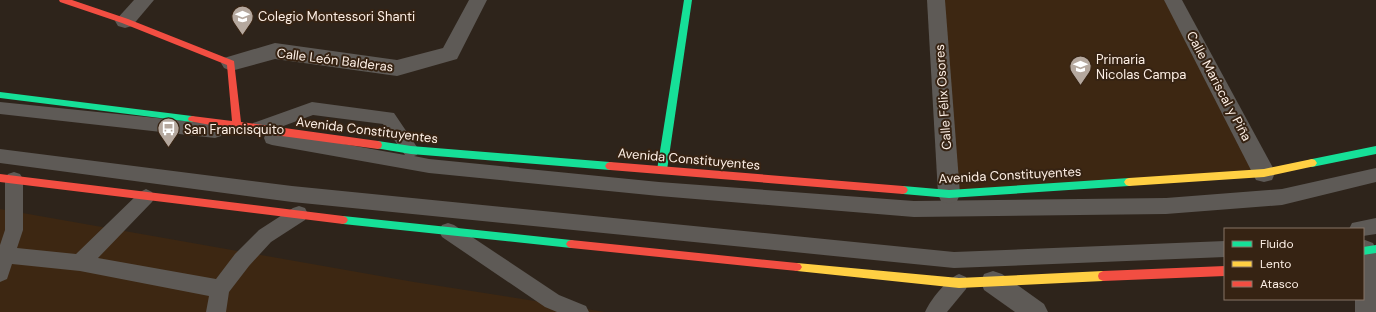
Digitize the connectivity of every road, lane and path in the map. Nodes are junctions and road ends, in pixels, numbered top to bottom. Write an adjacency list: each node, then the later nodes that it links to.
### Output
1 (63, 0): 7 (main road)
2 (145, 0): 7 (street)
3 (478, 0): 8 (street, Calle León Balderas)
4 (688, 0): 16 (main road)
5 (936, 0): 21 (street, Calle Félix Osores)
6 (1172, 0): 17 (street, Calle Mariscal y Piña)
7 (125, 20): 8 (main road)
8 (232, 63): 11 (main road)
9 (0, 95): 11 (main road, Avenida Constituyentes)
10 (0, 108): 20 (lane)
11 (237, 126): 12 (main road, Avenida Constituyentes)
12 (259, 128): 13 (main road, Avenida Constituyentes); 13 (lane)
13 (411, 150): 16 (main road, Avenida Constituyentes)
14 (1376, 150): 17 (main road, Avenida Constituyentes)
15 (0, 156): 27 (lane)
16 (662, 170): 20 (lane); 21 (main road, Avenida Constituyentes)
17 (1264, 173): 21 (main road, Avenida Constituyentes)
18 (1376, 175): 20 (lane)
19 (7, 179): 22 (main road); 28 (lane)
20 (659, 189)
21 (949, 194)
22 (146, 197): 23 (main road); 29 (lane)
23 (299, 214): 25 (main road); 34 (lane)
24 (1376, 226): 26 (lane)
25 (448, 231): 33 (main road); 36 (lane)
26 (1365, 245): 39 (street)
27 (1224, 249)
28 (6, 255): 29 (lane); 31 (lane)
29 (80, 264): 34 (lane)
30 (1224, 271): 32 (main road)
31 (0, 273)
32 (993, 282): 33 (main road); 38 (street)
33 (959, 283): 37 (lane)
34 (220, 289): 35 (lane)
35 (216, 312)
36 (579, 312)
37 (935, 312)
38 (1035, 312)
39 (1368, 312)

